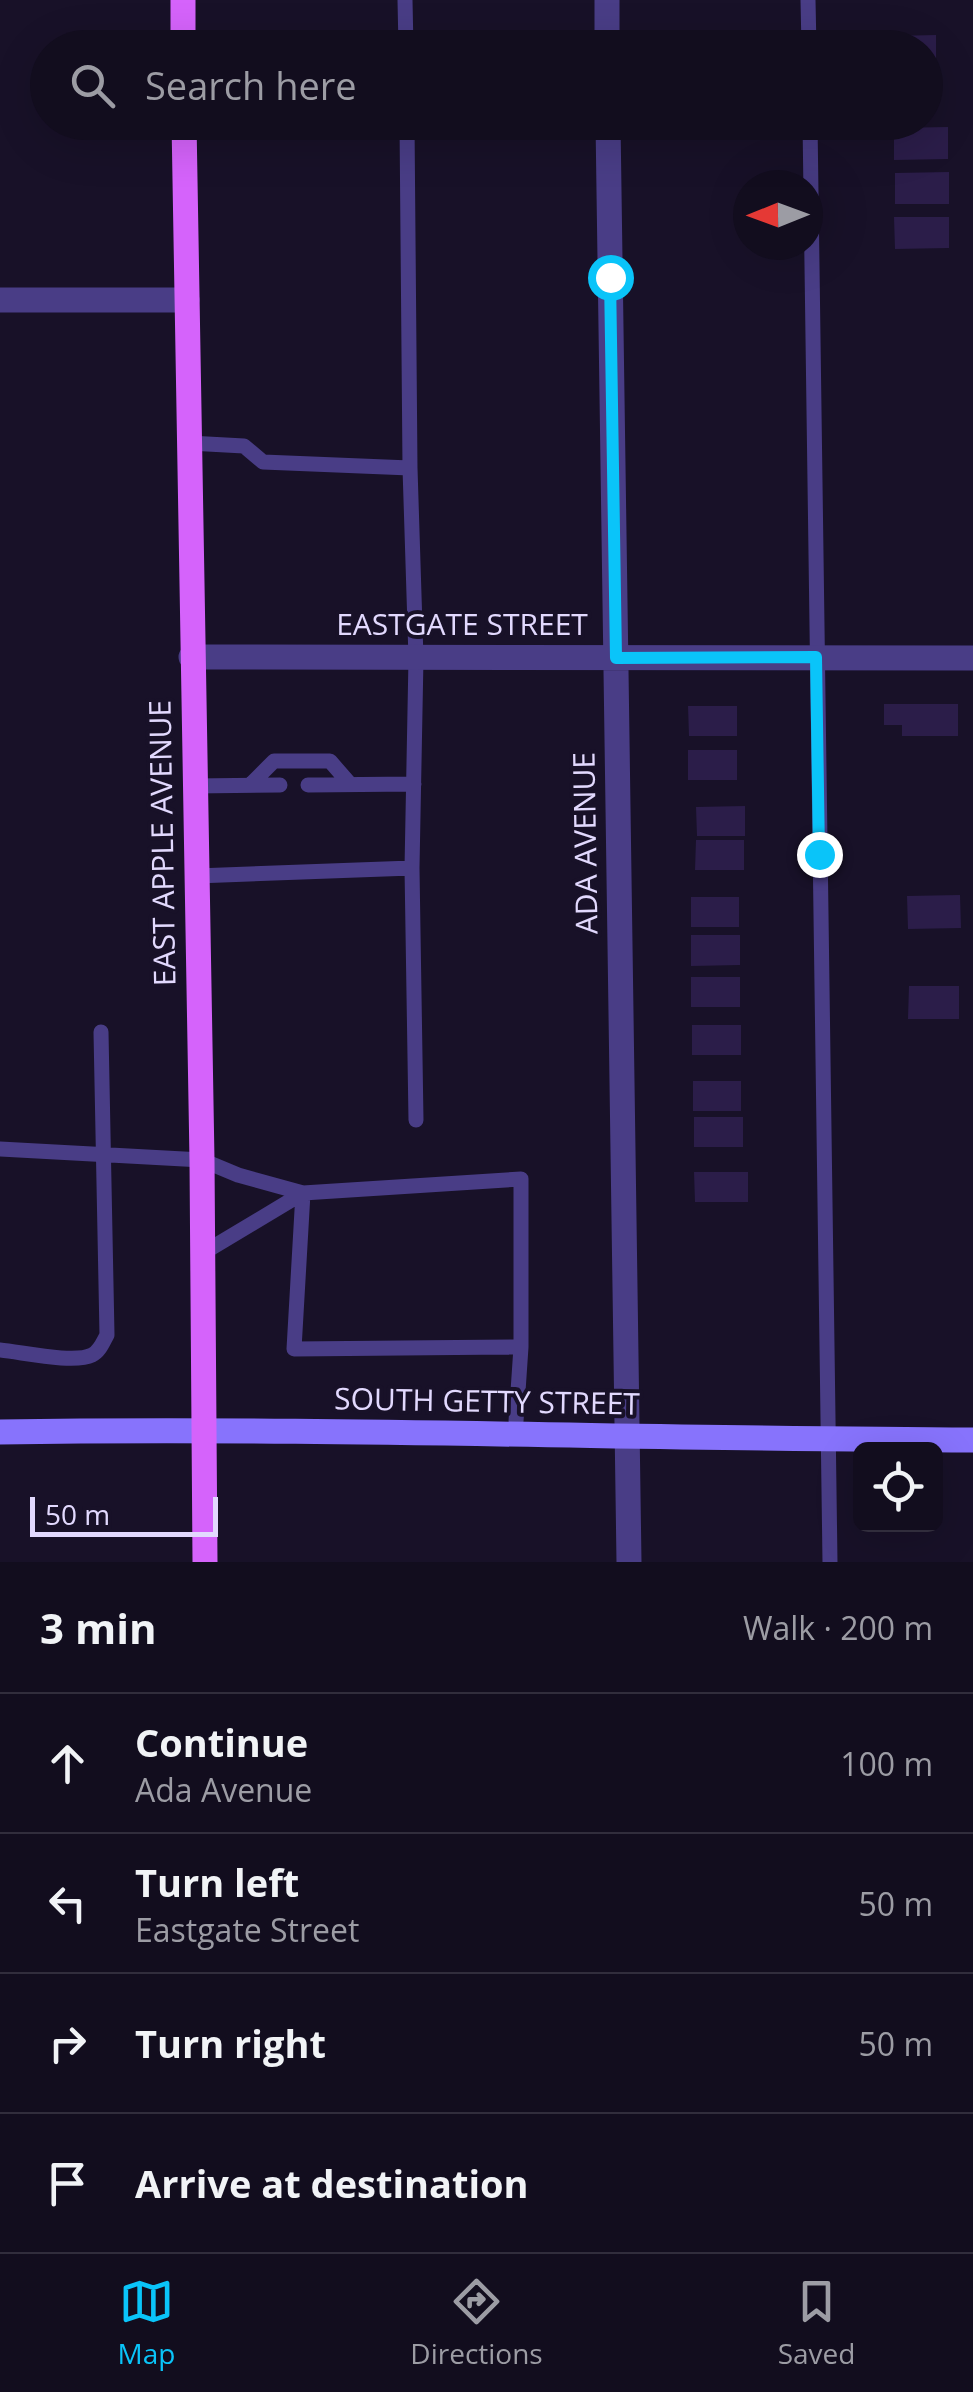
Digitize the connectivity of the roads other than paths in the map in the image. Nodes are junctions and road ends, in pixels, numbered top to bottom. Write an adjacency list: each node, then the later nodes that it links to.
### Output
1 (183, 0): 5 (main road)
2 (405, 0): 6 (lane)
3 (607, 0): 7 (street)
4 (808, 0): 8 (lane)
5 (183, 30)
6 (406, 30)
7 (607, 30)
8 (808, 30)
9 (184, 140): 14 (main road, EAST APPLE AVENUE)
10 (407, 140): 16 (lane)
11 (608, 140): 20 (street, ADA AVENUE)
12 (810, 140): 18 (lane)
13 (0, 300): 14 (street)
14 (187, 300): 15 (main road, EAST APPLE AVENUE)
15 (188, 444): 16 (lane); 17 (main road, EAST APPLE AVENUE)
16 (410, 468): 19 (lane)
17 (192, 657): 19 (street, EASTGATE STREET); 27 (main road, EAST APPLE AVENUE)
18 (816, 657): 20 (street, EASTGATE STREET); 21 (street, EASTGATE STREET); 43 (lane)
19 (416, 658): 20 (street, EASTGATE STREET); 23 (lane)
20 (616, 658): 42 (street, ADA AVENUE)
21 (973, 658)
22 (350, 784): 23 (lane); 24 (lane); 26 (lane)
23 (414, 784): 28 (lane)
24 (250, 785): 25 (lane); 27 (lane)
25 (280, 785)
26 (308, 785)
27 (194, 786): 29 (main road, EAST APPLE AVENUE)
28 (412, 868): 29 (lane); 31 (lane)
29 (196, 876): 34 (main road, EAST APPLE AVENUE)
30 (101, 1032): 33 (lane)
31 (416, 1120)
32 (0, 1149): 33 (lane)
33 (106, 1156): 34 (lane); 38 (lane)
34 (202, 1160): 35 (lane); 36 (main road, EAST APPLE AVENUE)
35 (302, 1193): 36 (lane); 37 (lane); 37 (lane)
36 (203, 1253): 39 (main road, EAST APPLE AVENUE)
37 (521, 1347): 41 (lane)
38 (0, 1350)
39 (204, 1429): 40 (main road, SOUTH GETTY STREET); 41 (main road, SOUTH GETTY STREET); 45 (main road, EAST APPLE AVENUE)
40 (0, 1432)
41 (516, 1436): 42 (main road, SOUTH GETTY STREET)
42 (629, 1438): 43 (main road, SOUTH GETTY STREET); 46 (street, ADA AVENUE)
43 (829, 1439): 44 (main road, SOUTH GETTY STREET); 47 (lane)
44 (973, 1440)
45 (205, 1562)
46 (629, 1562)
47 (830, 1562)

